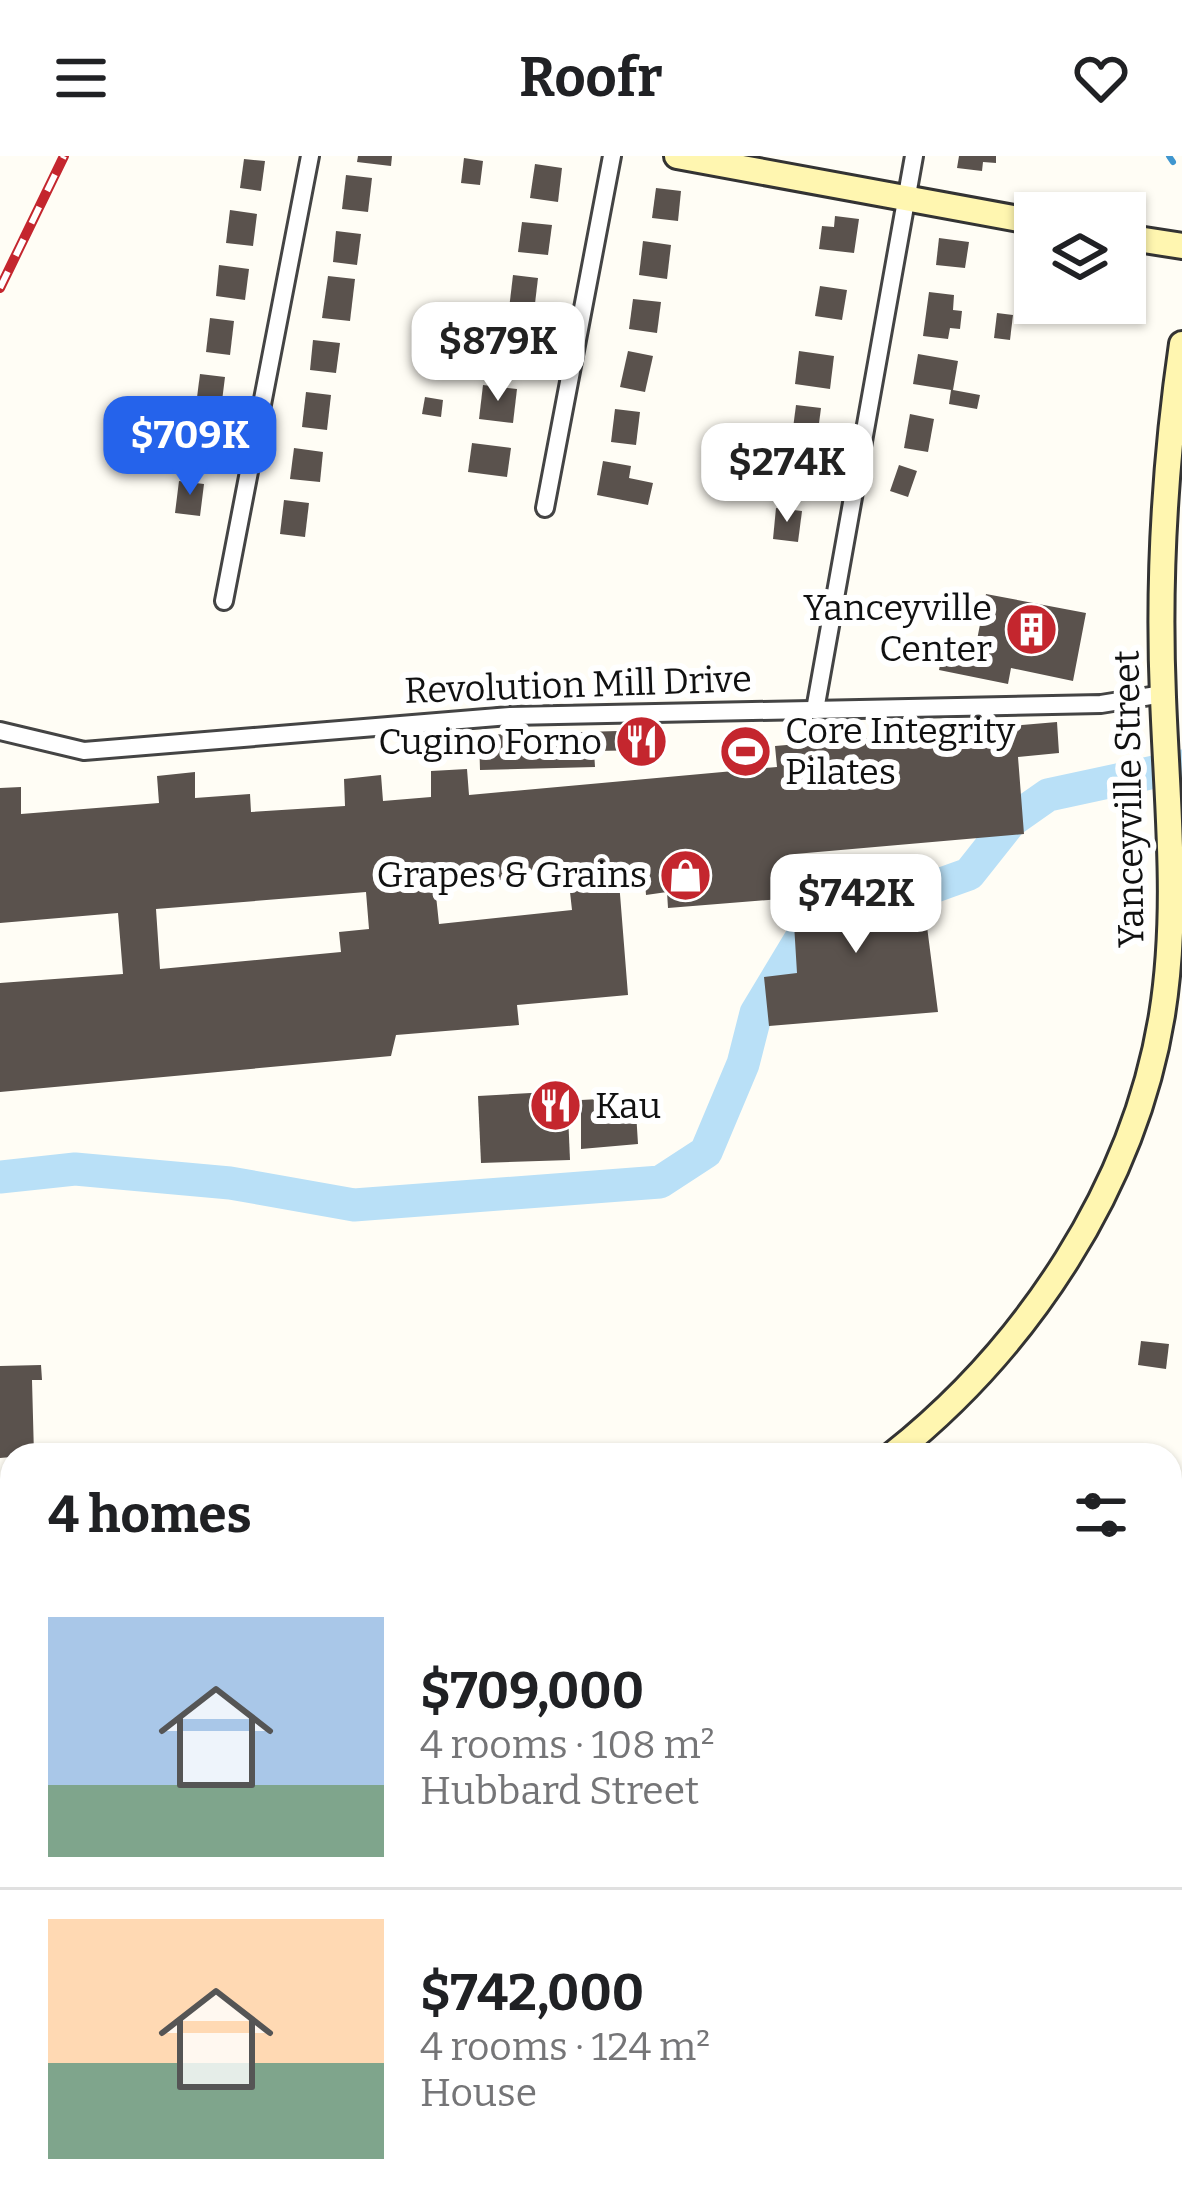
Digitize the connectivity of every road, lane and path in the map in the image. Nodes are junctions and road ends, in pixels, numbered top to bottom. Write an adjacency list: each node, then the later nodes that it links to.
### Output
1 (310, 156): 11 (street)
2 (612, 156): 10 (street)
3 (677, 156): 5 (main road)
4 (914, 156): 5 (street)
5 (906, 201): 6 (main road); 13 (street)
6 (1014, 219)
7 (1146, 240): 8 (main road)
8 (1182, 246)
9 (1182, 344): 12 (main road, Yanceyville Street)
10 (545, 508)
11 (224, 602)
12 (1163, 705): 13 (street, Revolution Mill Drive); 15 (main road, Yanceyville Street)
13 (815, 710): 14 (street, Revolution Mill Drive)
14 (0, 731)
15 (905, 1443)

